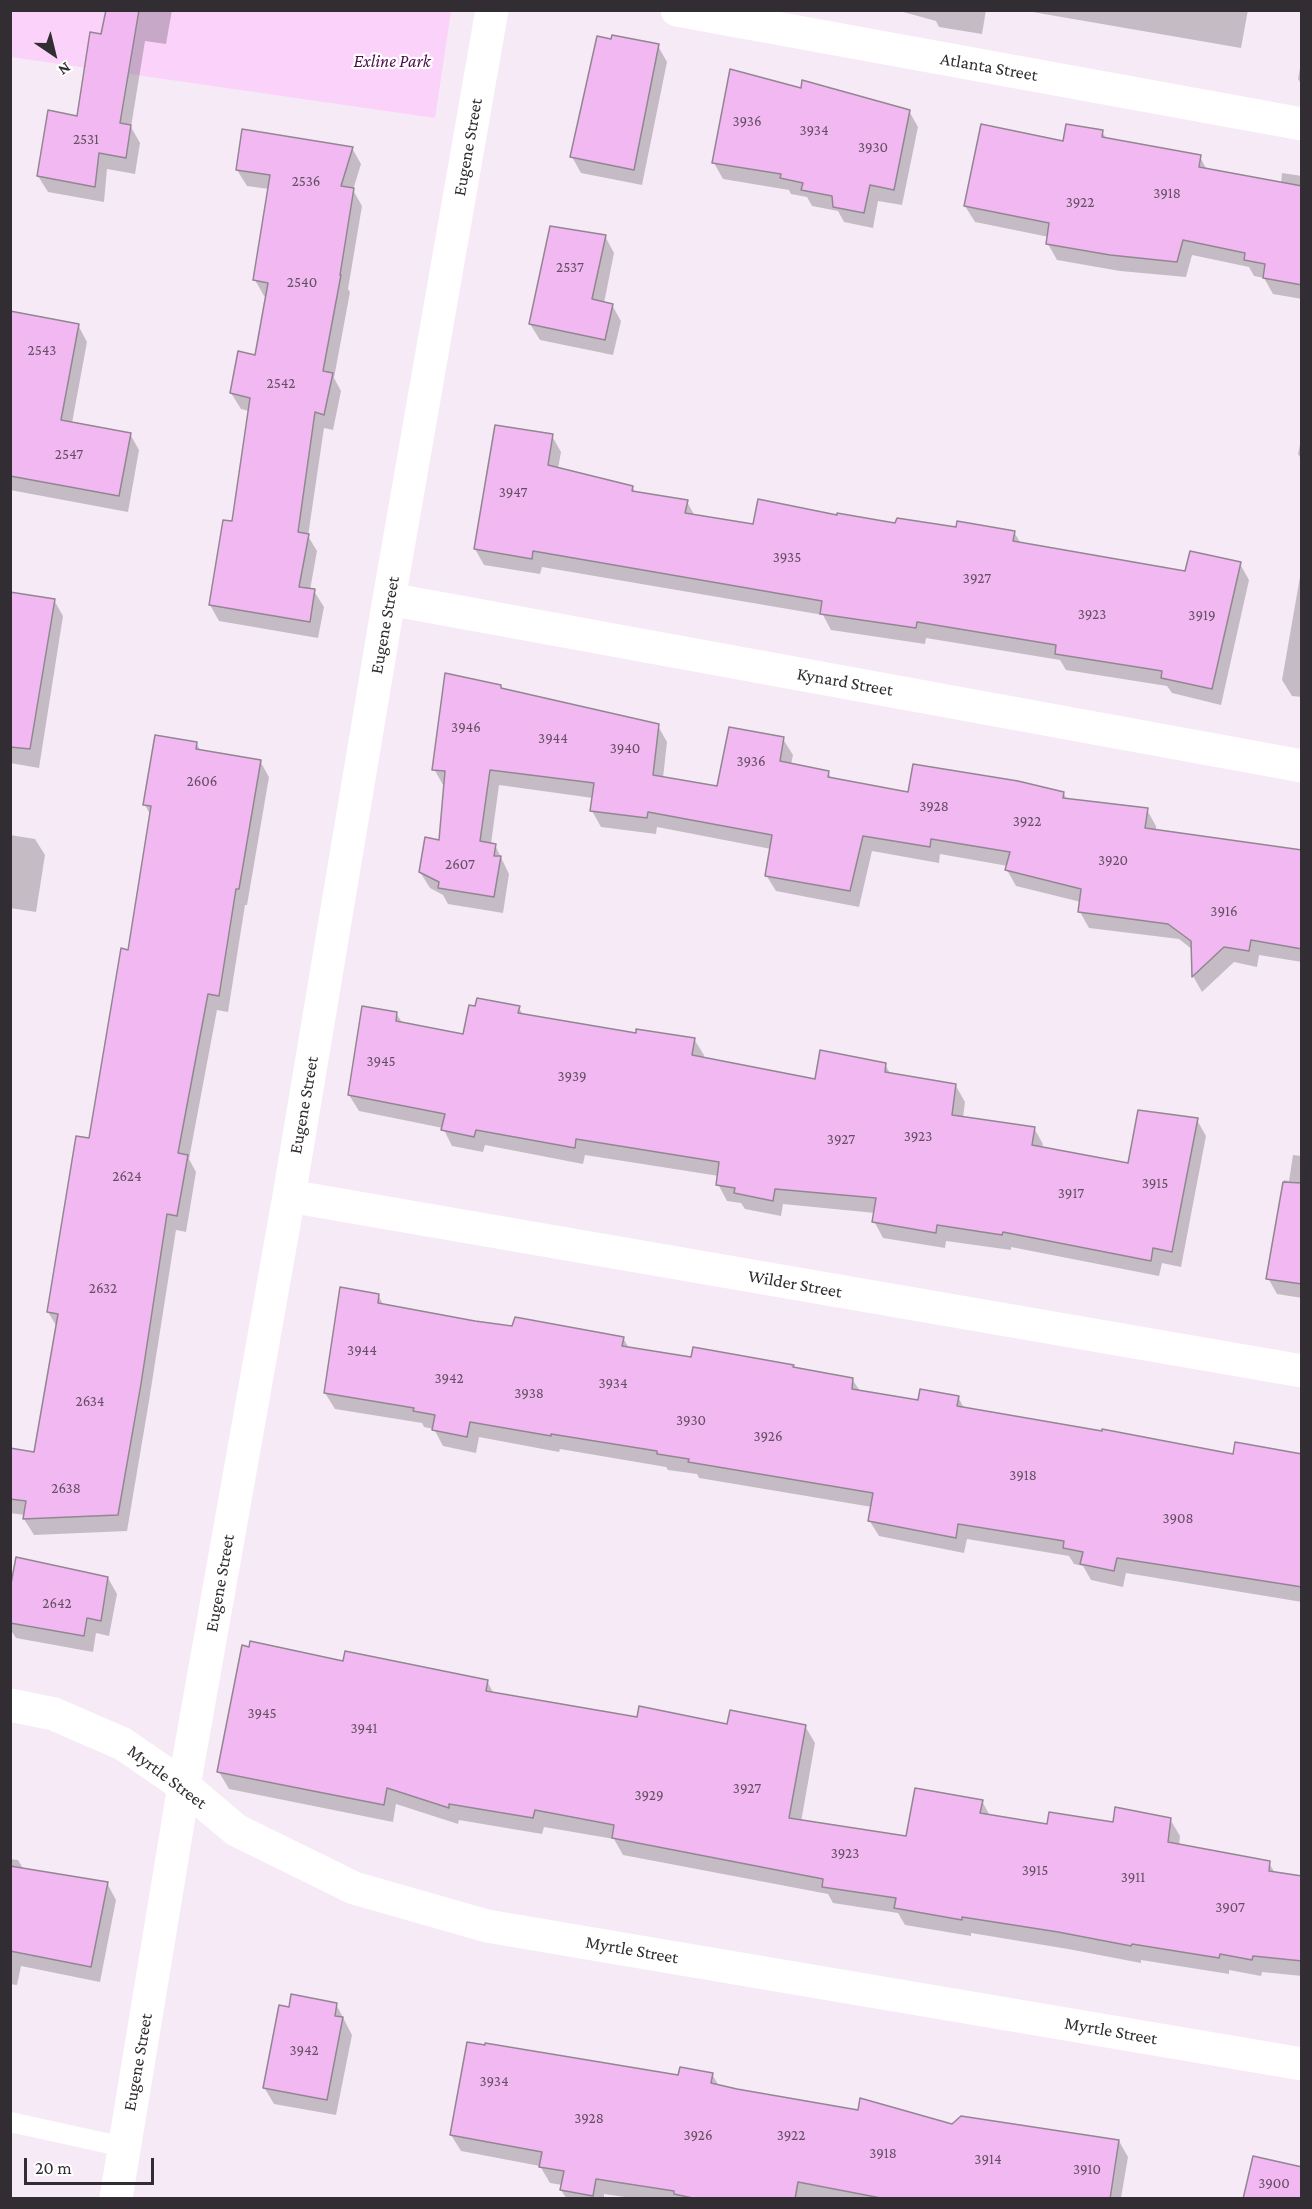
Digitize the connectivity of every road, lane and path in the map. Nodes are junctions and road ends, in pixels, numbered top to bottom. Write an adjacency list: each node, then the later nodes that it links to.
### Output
1 (492, 10): 4 (street, Eugene Street)
2 (677, 10): 3 (street, Atlanta Street)
3 (1302, 123)
4 (389, 598): 5 (street, Kynard Street); 6 (street, Eugene Street)
5 (1302, 766)
6 (289, 1196): 7 (street, Wilder Street); 9 (street, Eugene Street)
7 (1302, 1371)
8 (10, 1706): 9 (street, Myrtle Street)
9 (184, 1786): 10 (street, Myrtle Street); 12 (street, Eugene Street)
10 (1302, 2064)
11 (10, 2122): 12 (lane)
12 (124, 2147): 13 (street, Eugene Street)
13 (116, 2199)

